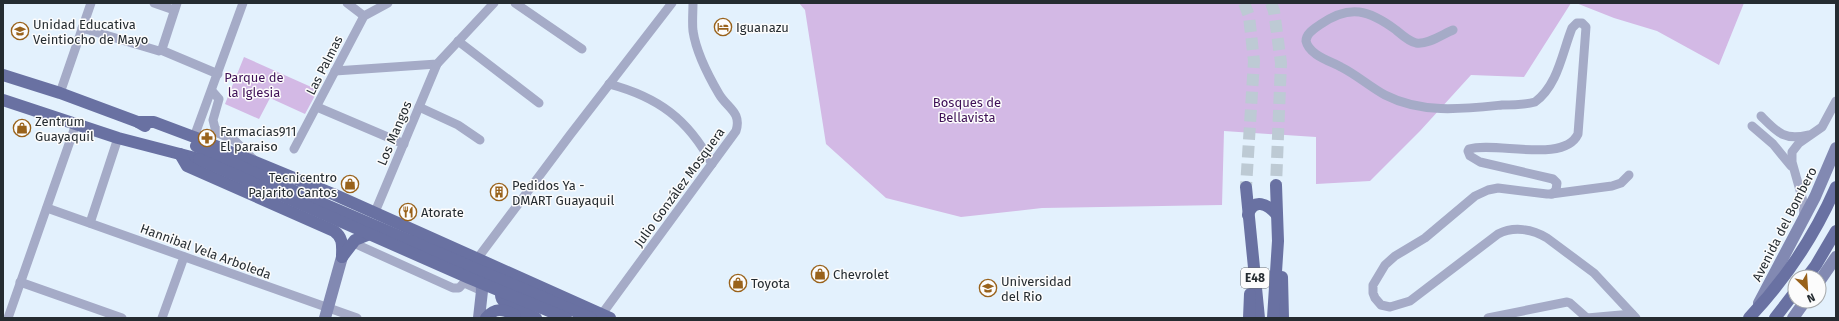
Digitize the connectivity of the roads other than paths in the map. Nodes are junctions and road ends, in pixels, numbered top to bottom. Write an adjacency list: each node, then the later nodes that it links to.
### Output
1 (91, 3): 12 (street)
2 (154, 3): 10 (street)
3 (243, 3): 19 (street)
4 (347, 3): 11 (street)
5 (388, 3): 11 (street)
6 (494, 3): 14 (street, Los Mangos)
7 (515, 3): 15 (street)
8 (672, 3): 21 (street)
9 (693, 3): 41 (street, Julio González Mosquera)
10 (175, 7): 16 (street)
11 (364, 16): 18 (street, Las Palmas)
12 (82, 28): 16 (street); 23 (street)
13 (1453, 30): 48 (street)
14 (458, 41): 17 (street, Los Mangos); 26 (street)
15 (582, 49)
16 (160, 51): 19 (street)
17 (437, 64): 18 (street); 28 (street, Los Mangos)
18 (335, 71): 27 (street, Las Palmas)
19 (218, 74): 22 (street)
20 (3, 75): 23 (main road)
21 (609, 84): 41 (street); 65 (street)
22 (212, 91): 35 (street); 40 (street)
23 (60, 93): 35 (main road)
24 (3, 100): 30 (main road)
25 (1836, 101): 32 (street)
26 (539, 102)
27 (317, 107): 36 (street); 38 (street, Las Palmas)
28 (419, 107): 34 (street); 36 (street, Los Mangos)
29 (1761, 116): 32 (street)
30 (76, 124): 33 (main road); 49 (street)
31 (1752, 126): 42 (street)
32 (1811, 134): 42 (street)
33 (118, 138): 39 (main road); 54 (street)
34 (480, 140)
35 (195, 142): 40 (main road); 77 (main road, bridge)
36 (404, 144): 50 (street, Los Mangos)
37 (1836, 148): 53 (main road, Avenida del Bombero)
38 (294, 149)
39 (180, 154): 55 (main road); 86 (main road, bridge)
40 (258, 164): 47 (main road)
41 (712, 164): 77 (street, Julio González Mosquera)
42 (1793, 169): 53 (street)
43 (1629, 176): 48 (street)
44 (1276, 184): 52 (main road, E48)
45 (1246, 187): 51 (main road, E48)
46 (1836, 188): 75 (main road, Avenida del Bombero)
47 (333, 194): 50 (main road); 55 (main road)
48 (1551, 194): 76 (street)
49 (47, 208): 54 (street, Hannibal Vela Arboleda); 70 (street)
50 (375, 212): 57 (main road)
51 (1248, 215): 52 (main road); 59 (main road, E48)
52 (1277, 215): 60 (main road, E48)
53 (1804, 219): 75 (main road, Avenida del Bombero)
54 (90, 223): 62 (street, Hannibal Vela Arboleda)
55 (323, 226): 63 (main road)
56 (1836, 231): 66 (main road)
57 (418, 232): 58 (main road); 65 (main road)
58 (372, 233): 63 (main road); 69 (main road)
59 (1250, 239): 87 (main road); 88 (main road, E48)
60 (1278, 240): 89 (main road, E48); 90 (main road)
61 (358, 245): 71 (street)
62 (184, 257): 74 (street, Hannibal Vela Arboleda); 80 (street)
63 (342, 257): 74 (main road)
64 (1836, 257): 67 (main road)
65 (477, 259): 68 (main road); 69 (main road)
66 (1813, 269)
67 (1827, 270)
68 (518, 276): 77 (main road); 85 (main road)
69 (479, 281): 71 (street); 71 (street); 82 (main road)
70 (20, 282): 78 (street); 79 (street)
71 (464, 284)
72 (1787, 302): 93 (main road)
73 (1799, 309): 94 (main road)
74 (326, 313): 81 (street, Hannibal Vela Arboleda)
75 (1752, 315)
76 (1634, 316): 92 (street)
77 (601, 317)
78 (8, 318)
79 (122, 318)
80 (162, 318)
81 (357, 318)
82 (479, 318)
83 (486, 318): 84 (main road)
84 (521, 318)
85 (536, 318)
86 (566, 318)
87 (1250, 318)
88 (1259, 318)
89 (1273, 318)
90 (1283, 318)
91 (1488, 318): 92 (street)
92 (1587, 318)
93 (1775, 318)
94 (1793, 318)

